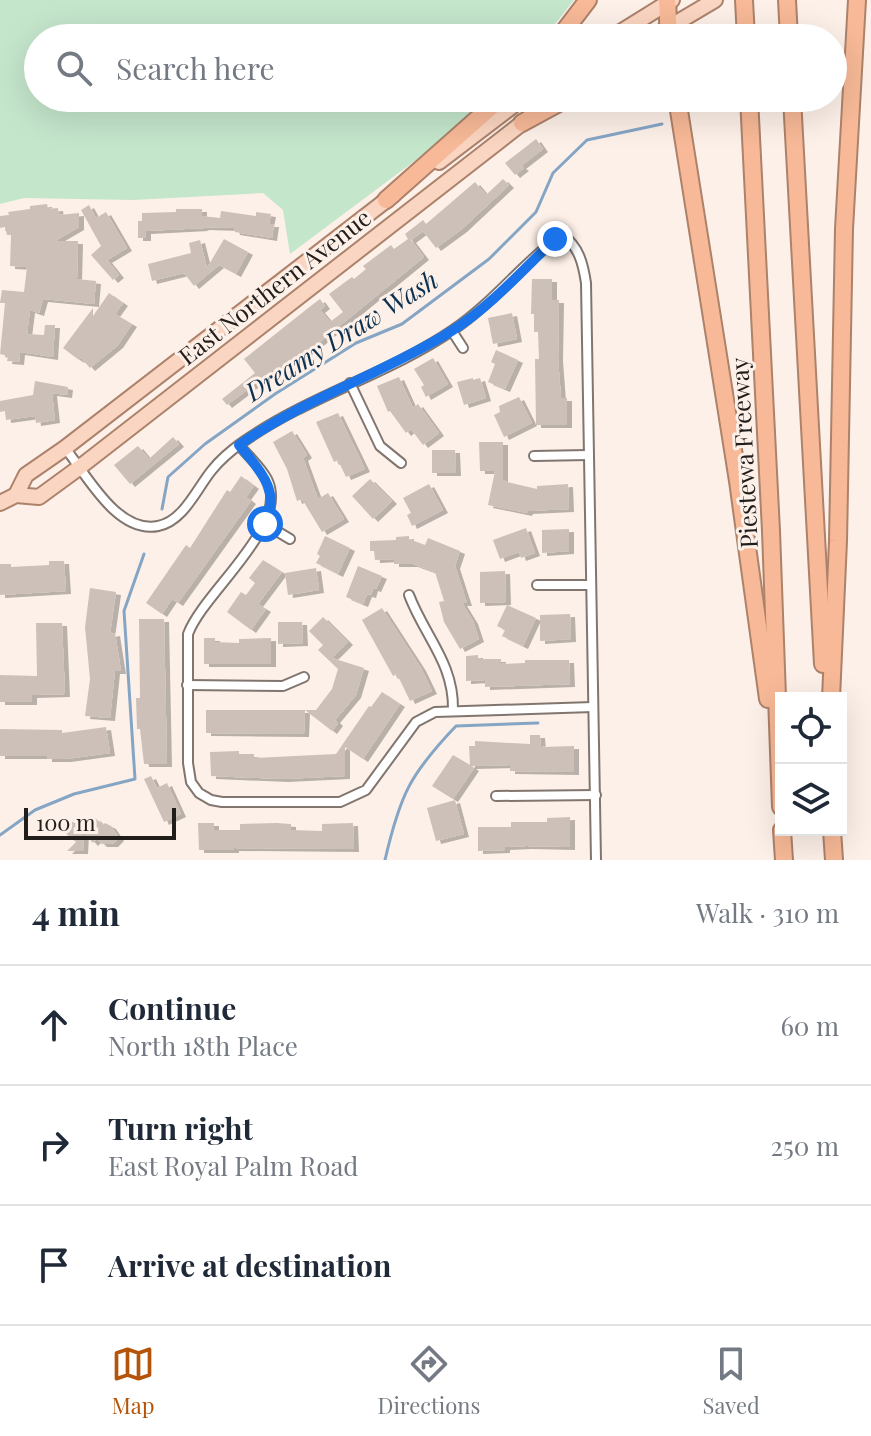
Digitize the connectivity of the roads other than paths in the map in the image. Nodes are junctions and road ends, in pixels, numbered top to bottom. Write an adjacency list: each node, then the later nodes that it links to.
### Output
1 (588, 0): 7 (highway)
2 (715, 0): 10 (main road)
3 (744, 0): 11 (highway)
4 (787, 0): 12 (highway)
5 (857, 0): 41 (highway)
6 (668, 1): 8 (main road); 9 (highway)
7 (570, 24)
8 (633, 24)
9 (669, 24)
10 (682, 24)
11 (746, 24)
12 (788, 24)
13 (485, 112): 21 (highway)
14 (504, 112): 21 (main road, East Northern Avenue)
15 (537, 112): 20 (main road, East Northern Avenue)
16 (542, 112): 20 (highway)
17 (678, 112): 44 (highway)
18 (750, 112): 45 (highway, Piestewa Freeway)
19 (793, 112): 40 (highway)
20 (522, 123): 30 (main road, East Northern Avenue)
21 (386, 200): 26 (main road, East Northern Avenue)
22 (452, 331): 23 (street); 24 (street); 27 (street)
23 (463, 348)
24 (350, 383): 25 (street); 29 (street)
25 (239, 445): 30 (street); 33 (street)
26 (65, 448): 30 (street); 31 (main road, East Northern Avenue)
27 (588, 455): 28 (street); 36 (street)
28 (534, 456)
29 (401, 463)
30 (80, 467): 31 (main road, East Northern Avenue)
31 (16, 495): 32 (main road, East Northern Avenue)
32 (0, 503)
33 (265, 524): 34 (street); 39 (street)
34 (290, 539)
35 (537, 585): 36 (street)
36 (589, 585): 42 (street)
37 (409, 595): 43 (street)
38 (304, 677): 39 (street)
39 (187, 685): 43 (street)
40 (825, 692)
41 (831, 692)
42 (593, 707): 43 (street); 46 (street)
43 (453, 710)
44 (778, 764)
45 (779, 764)
46 (596, 795): 47 (street); 50 (street)
47 (496, 796)
48 (782, 836): 51 (highway)
49 (832, 836): 52 (highway)
50 (596, 860)
51 (784, 860)
52 (834, 860)

